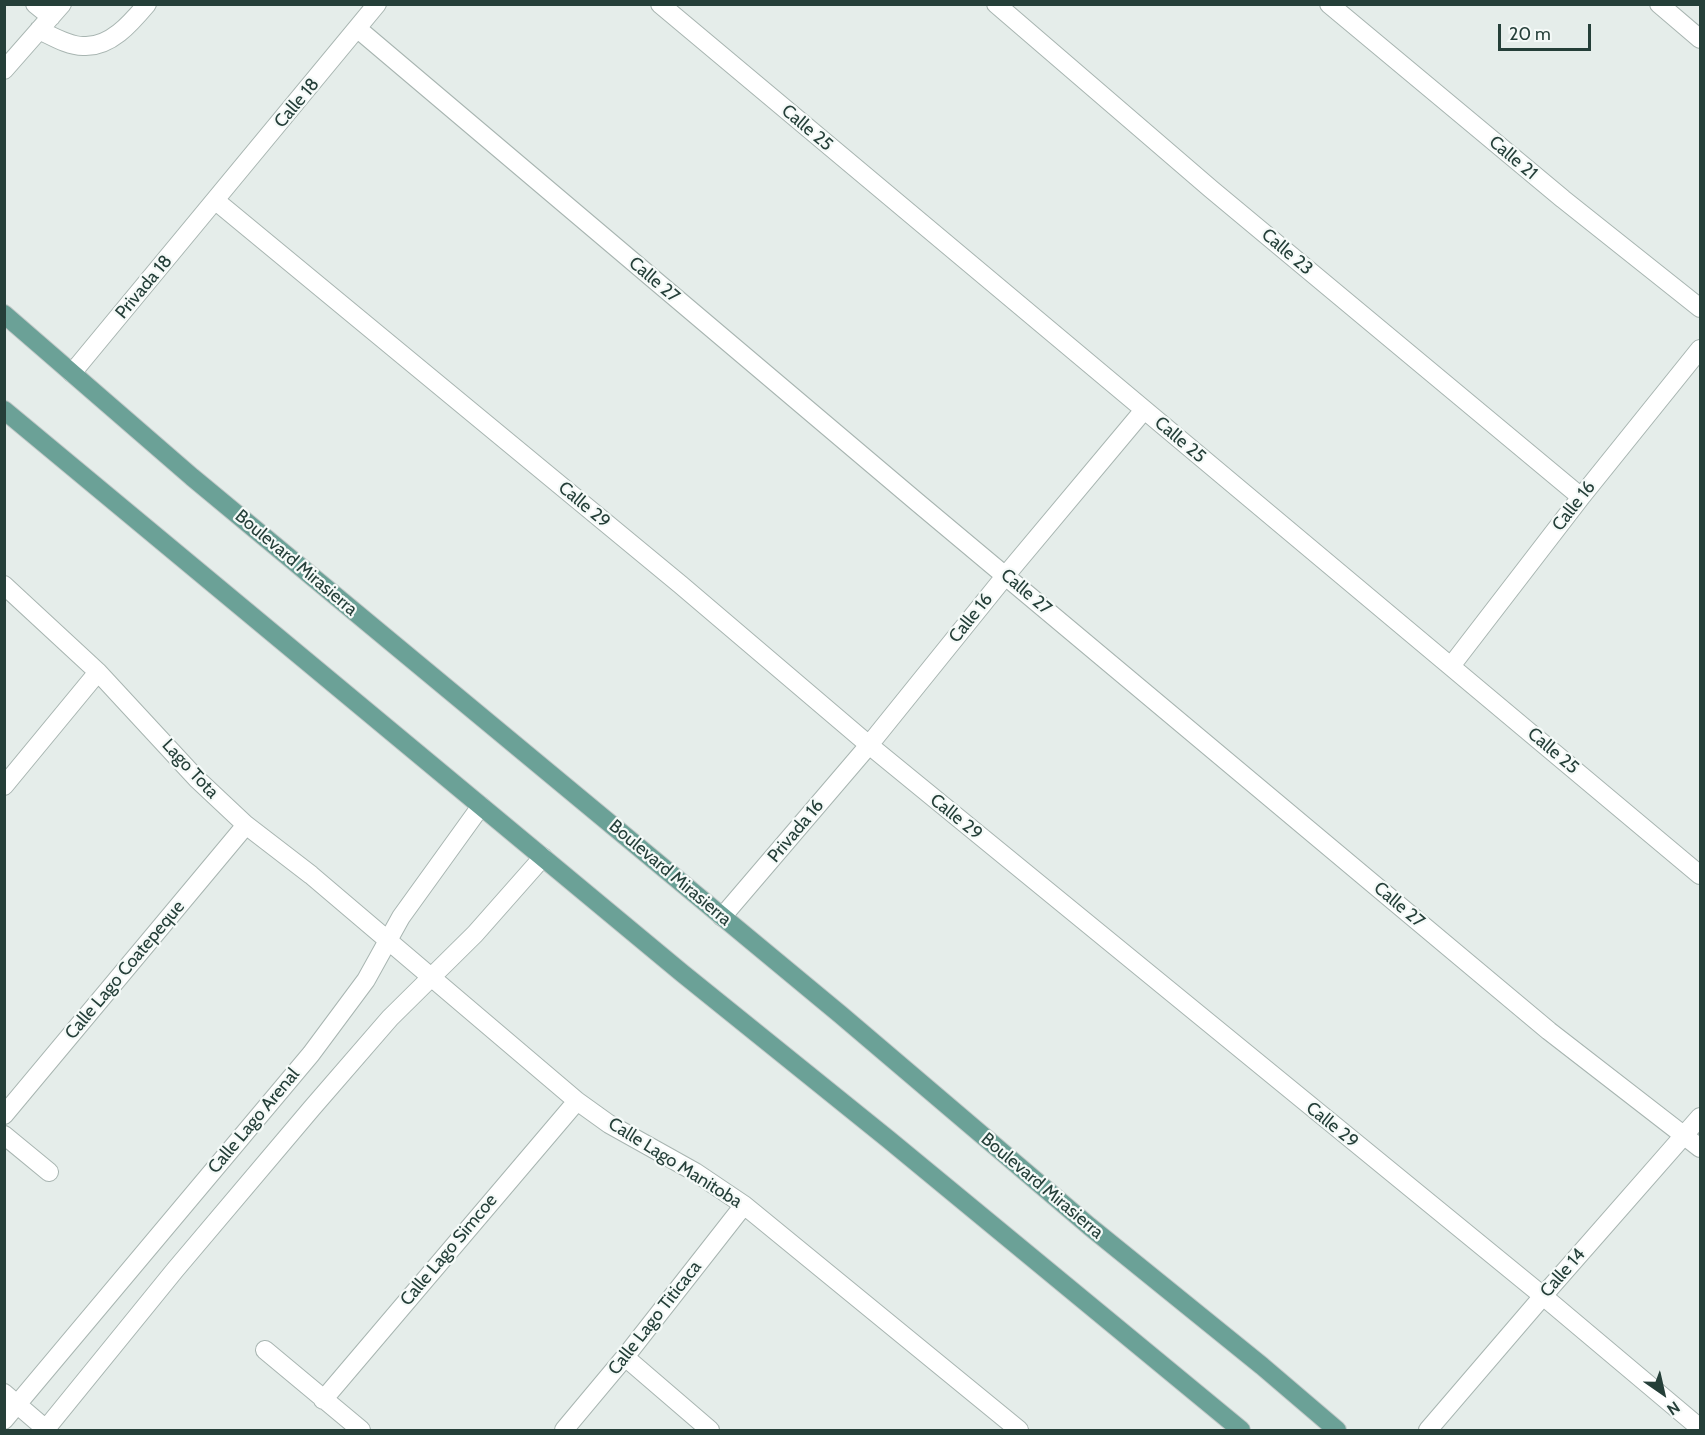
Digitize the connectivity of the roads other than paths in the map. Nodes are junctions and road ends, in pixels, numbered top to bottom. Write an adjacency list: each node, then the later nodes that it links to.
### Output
1 (35, 4): 8 (street)
2 (147, 4): 8 (street)
3 (378, 4): 9 (street, Calle 18)
4 (660, 4): 18 (street, Calle 25)
5 (996, 4): 19 (street, Calle 23)
6 (1329, 4): 13 (street, Calle 21)
7 (1659, 4): 10 (street)
8 (51, 17): 11 (street)
9 (358, 29): 12 (street, Calle 18); 20 (street, Calle 27)
10 (1701, 39)
11 (7, 64)
12 (216, 201): 16 (street, Privada 18); 24 (street, Calle 29)
13 (1701, 308)
14 (4, 314): 16 (main road, Boulevard Mirasierra)
15 (1701, 349): 19 (street, Calle 16)
16 (72, 373): 30 (main road, Boulevard Mirasierra)
17 (4, 410): 26 (main road)
18 (1144, 410): 20 (street, Calle 16); 22 (street, Calle 25)
19 (1581, 497): 22 (street, Calle 16)
20 (1005, 575): 24 (street, Calle 16); 37 (street, Calle 27)
21 (4, 585): 23 (street, Lago Tota)
22 (1451, 666): 29 (street, Calle 25)
23 (98, 672): 25 (street); 27 (street, Lago Tota)
24 (869, 745): 30 (street, Privada 16); 41 (street, Calle 29)
25 (4, 786)
26 (481, 806): 28 (main road); 31 (street, Calle Lago Arenal)
27 (246, 825): 31 (street, Lago Tota); 34 (street, Calle Lago Coatepeque)
28 (543, 857): 32 (street, Calle Lago Arenal); 53 (main road)
29 (1701, 875)
30 (722, 917): 54 (main road, Boulevard Mirasierra)
31 (387, 940): 32 (street, Calle Lago Manitoba); 44 (street, Calle Lago Arenal)
32 (429, 978): 33 (street, Calle Lago Manitoba); 48 (street, Calle Lago Arenal)
33 (577, 1101): 40 (street, Calle Lago Manitoba); 45 (street, Calle Lago Simcoe)
34 (4, 1115)
35 (1701, 1117): 37 (street, Calle 14)
36 (4, 1135): 39 (street)
37 (1684, 1135): 38 (street, Calle 27); 41 (street, Calle 14)
38 (1701, 1148)
39 (49, 1172)
40 (744, 1205): 43 (street, Calle Lago Titicaca); 52 (street, Calle Lago Manitoba)
41 (1543, 1296): 47 (street, Calle 29); 55 (street, Calle 14)
42 (265, 1350): 45 (street)
43 (625, 1357): 50 (street, Calle Lago Titicaca); 51 (street)
44 (11, 1398): 46 (street, Calle Lago Arenal); 48 (street)
45 (323, 1400): 49 (street)
46 (4, 1420)
47 (1701, 1428)
48 (46, 1430)
49 (361, 1431)
50 (564, 1431)
51 (710, 1431)
52 (1019, 1431)
53 (1241, 1431)
54 (1336, 1431)
55 (1428, 1431)

